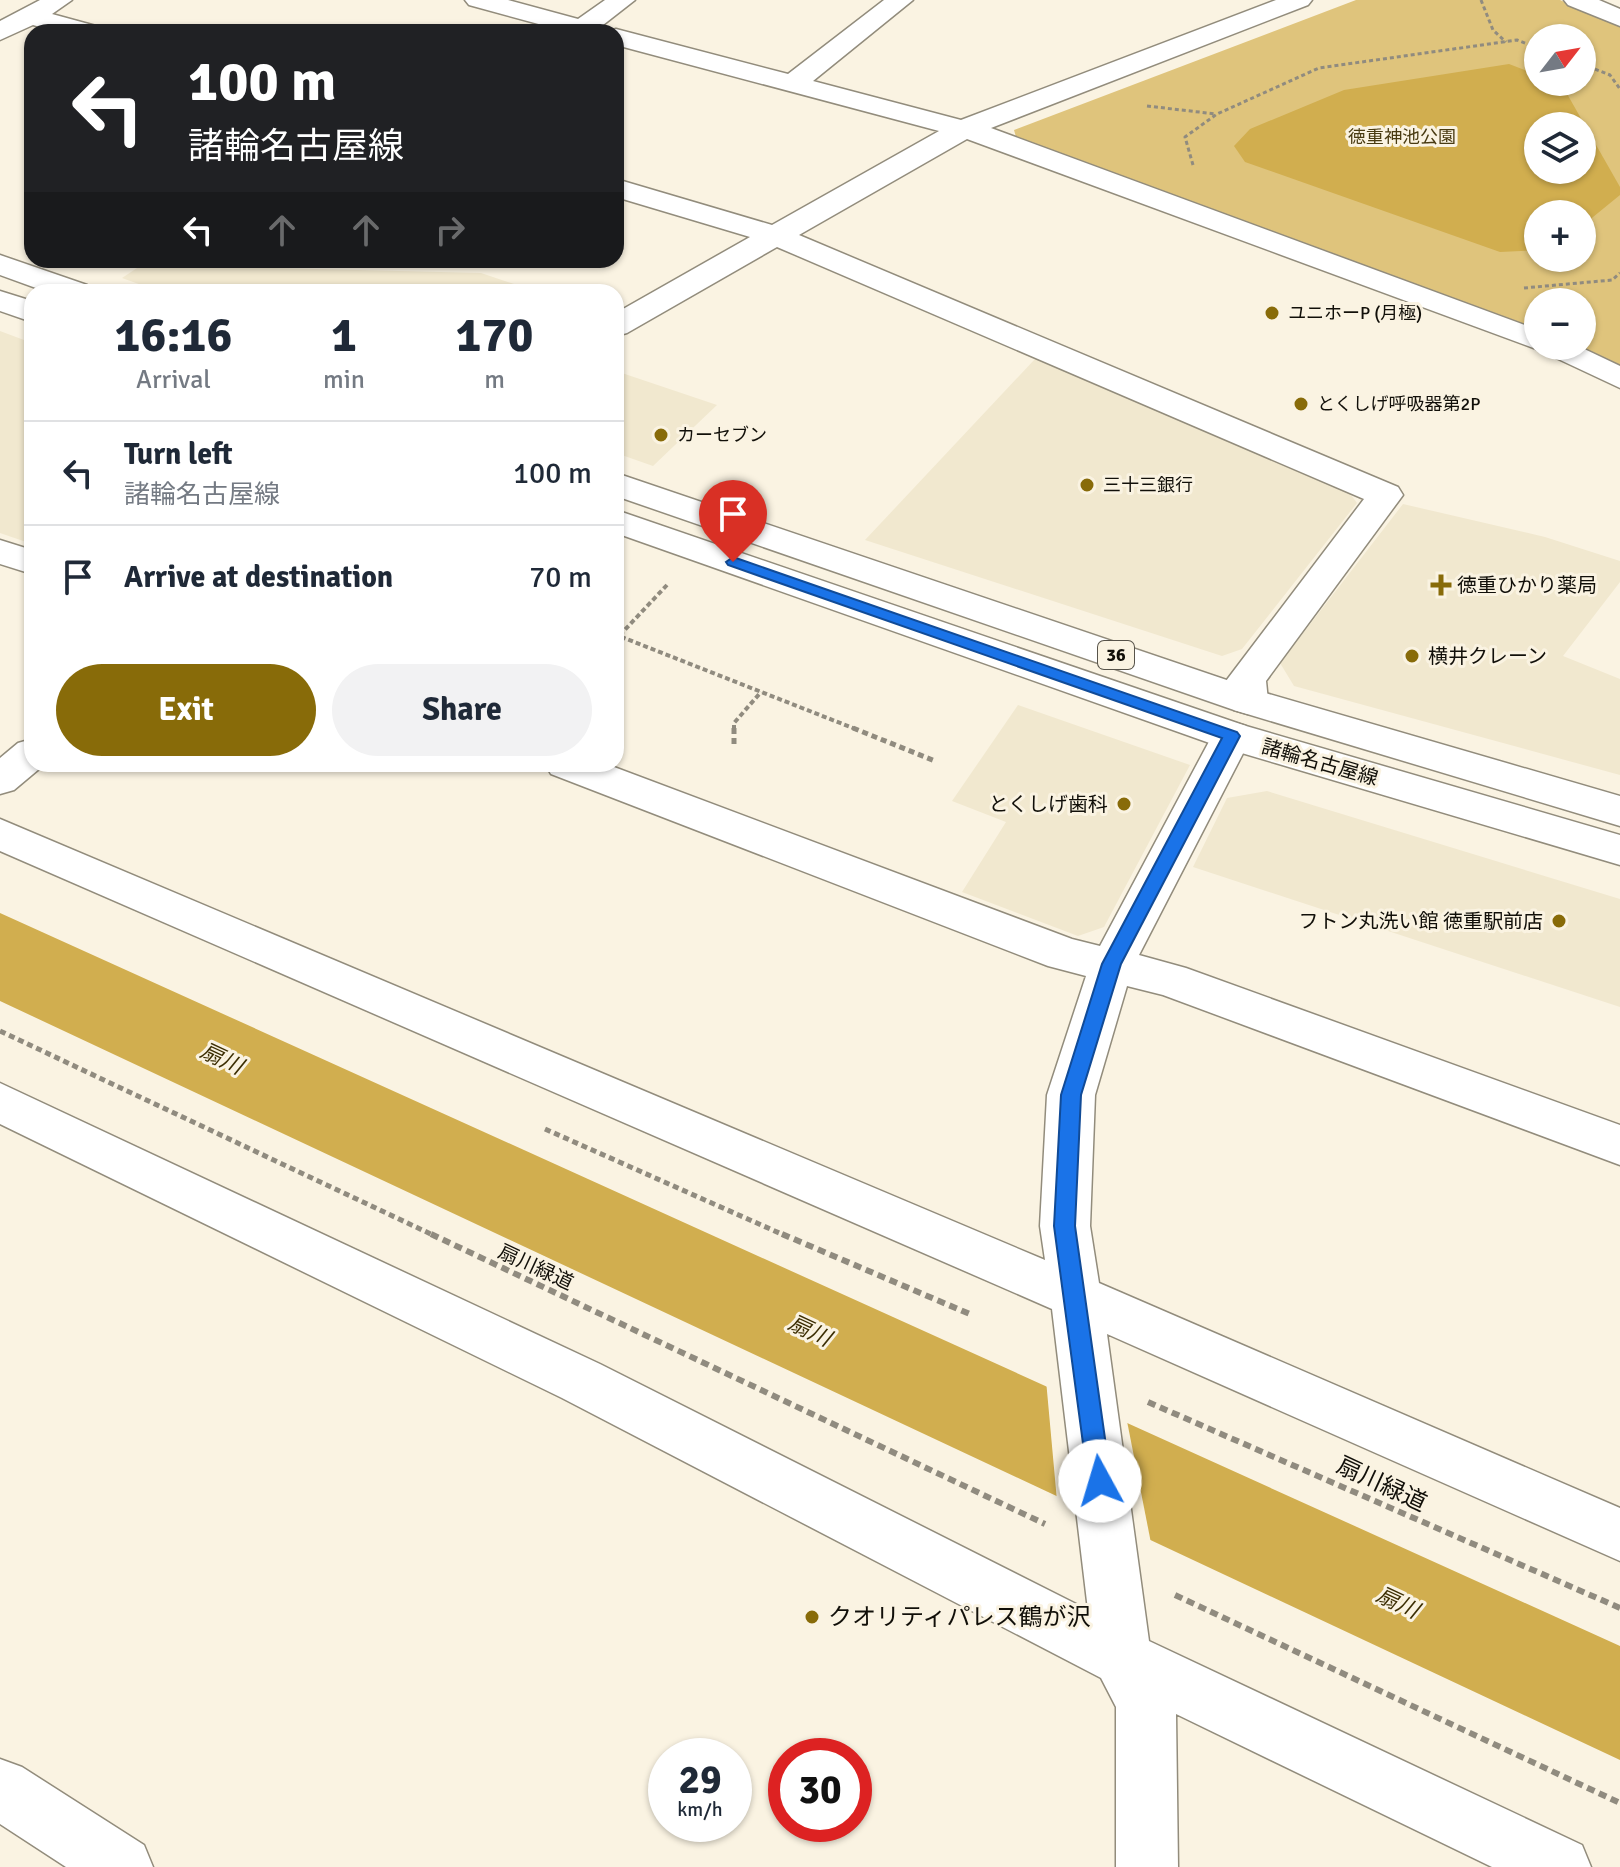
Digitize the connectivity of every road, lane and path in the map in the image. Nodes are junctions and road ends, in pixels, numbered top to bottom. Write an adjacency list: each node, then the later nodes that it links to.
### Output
1 (59, 0): 9 (street)
2 (478, 0): 12 (street)
3 (622, 0): 13 (street)
4 (900, 0): 19 (street)
5 (1299, 0): 8 (street)
6 (1481, 0): 16 (path)
7 (1577, 0): 10 (street)
8 (1253, 6): 23 (street)
9 (31, 16): 11 (street); 14 (street)
10 (1620, 18)
11 (59, 24)
12 (568, 24)
13 (596, 24)
14 (0, 32)
15 (624, 39): 19 (street)
16 (1506, 42): 17 (path); 22 (path)
17 (1524, 43)
18 (1596, 70): 20 (path)
19 (794, 83): 23 (street)
20 (1620, 89)
21 (1141, 105): 22 (path)
22 (1217, 114): 24 (path)
23 (963, 129): 26 (street); 34 (street)
24 (1195, 173)
25 (624, 190): 26 (street)
26 (774, 235): 33 (street); 45 (street)
27 (0, 264): 29 (street)
28 (1620, 273): 30 (path)
29 (54, 284)
30 (1520, 288)
31 (0, 300): 32 (street)
32 (24, 309)
33 (624, 321)
34 (1524, 336)
35 (1582, 360): 36 (street)
36 (1620, 378)
37 (624, 487): 45 (street, 諸輪名古屋線 / 36)
38 (624, 524): 45 (street, 諸輪名古屋線 / 36)
39 (0, 551): 40 (street)
40 (24, 560)
41 (673, 578): 42 (path)
42 (624, 631)
43 (624, 638): 44 (path)
44 (761, 692): 46 (path); 48 (path)
45 (1240, 718): 51 (street, 諸輪名古屋線 / 36); 53 (street, 諸輪名古屋線 / 36); 54 (street)
46 (734, 747)
47 (24, 760): 50 (street)
48 (935, 761)
49 (588, 772): 54 (street)
50 (0, 780)
51 (1620, 811)
52 (0, 834): 58 (street)
53 (1620, 850)
54 (1112, 964): 57 (street); 58 (street)
55 (0, 1031): 60 (path, 扇川緑道)
56 (0, 1102): 64 (street)
57 (1620, 1145)
58 (1075, 1296): 61 (street); 64 (street)
59 (1142, 1399): 63 (path, 扇川緑道)
60 (1047, 1525)
61 (1620, 1535)
62 (1167, 1592): 66 (path)
63 (1620, 1608)
64 (1122, 1658): 68 (street); 69 (street)
65 (0, 1789): 67 (street)
66 (1620, 1803)
67 (122, 1867)
68 (1147, 1867)
69 (1560, 1867)

